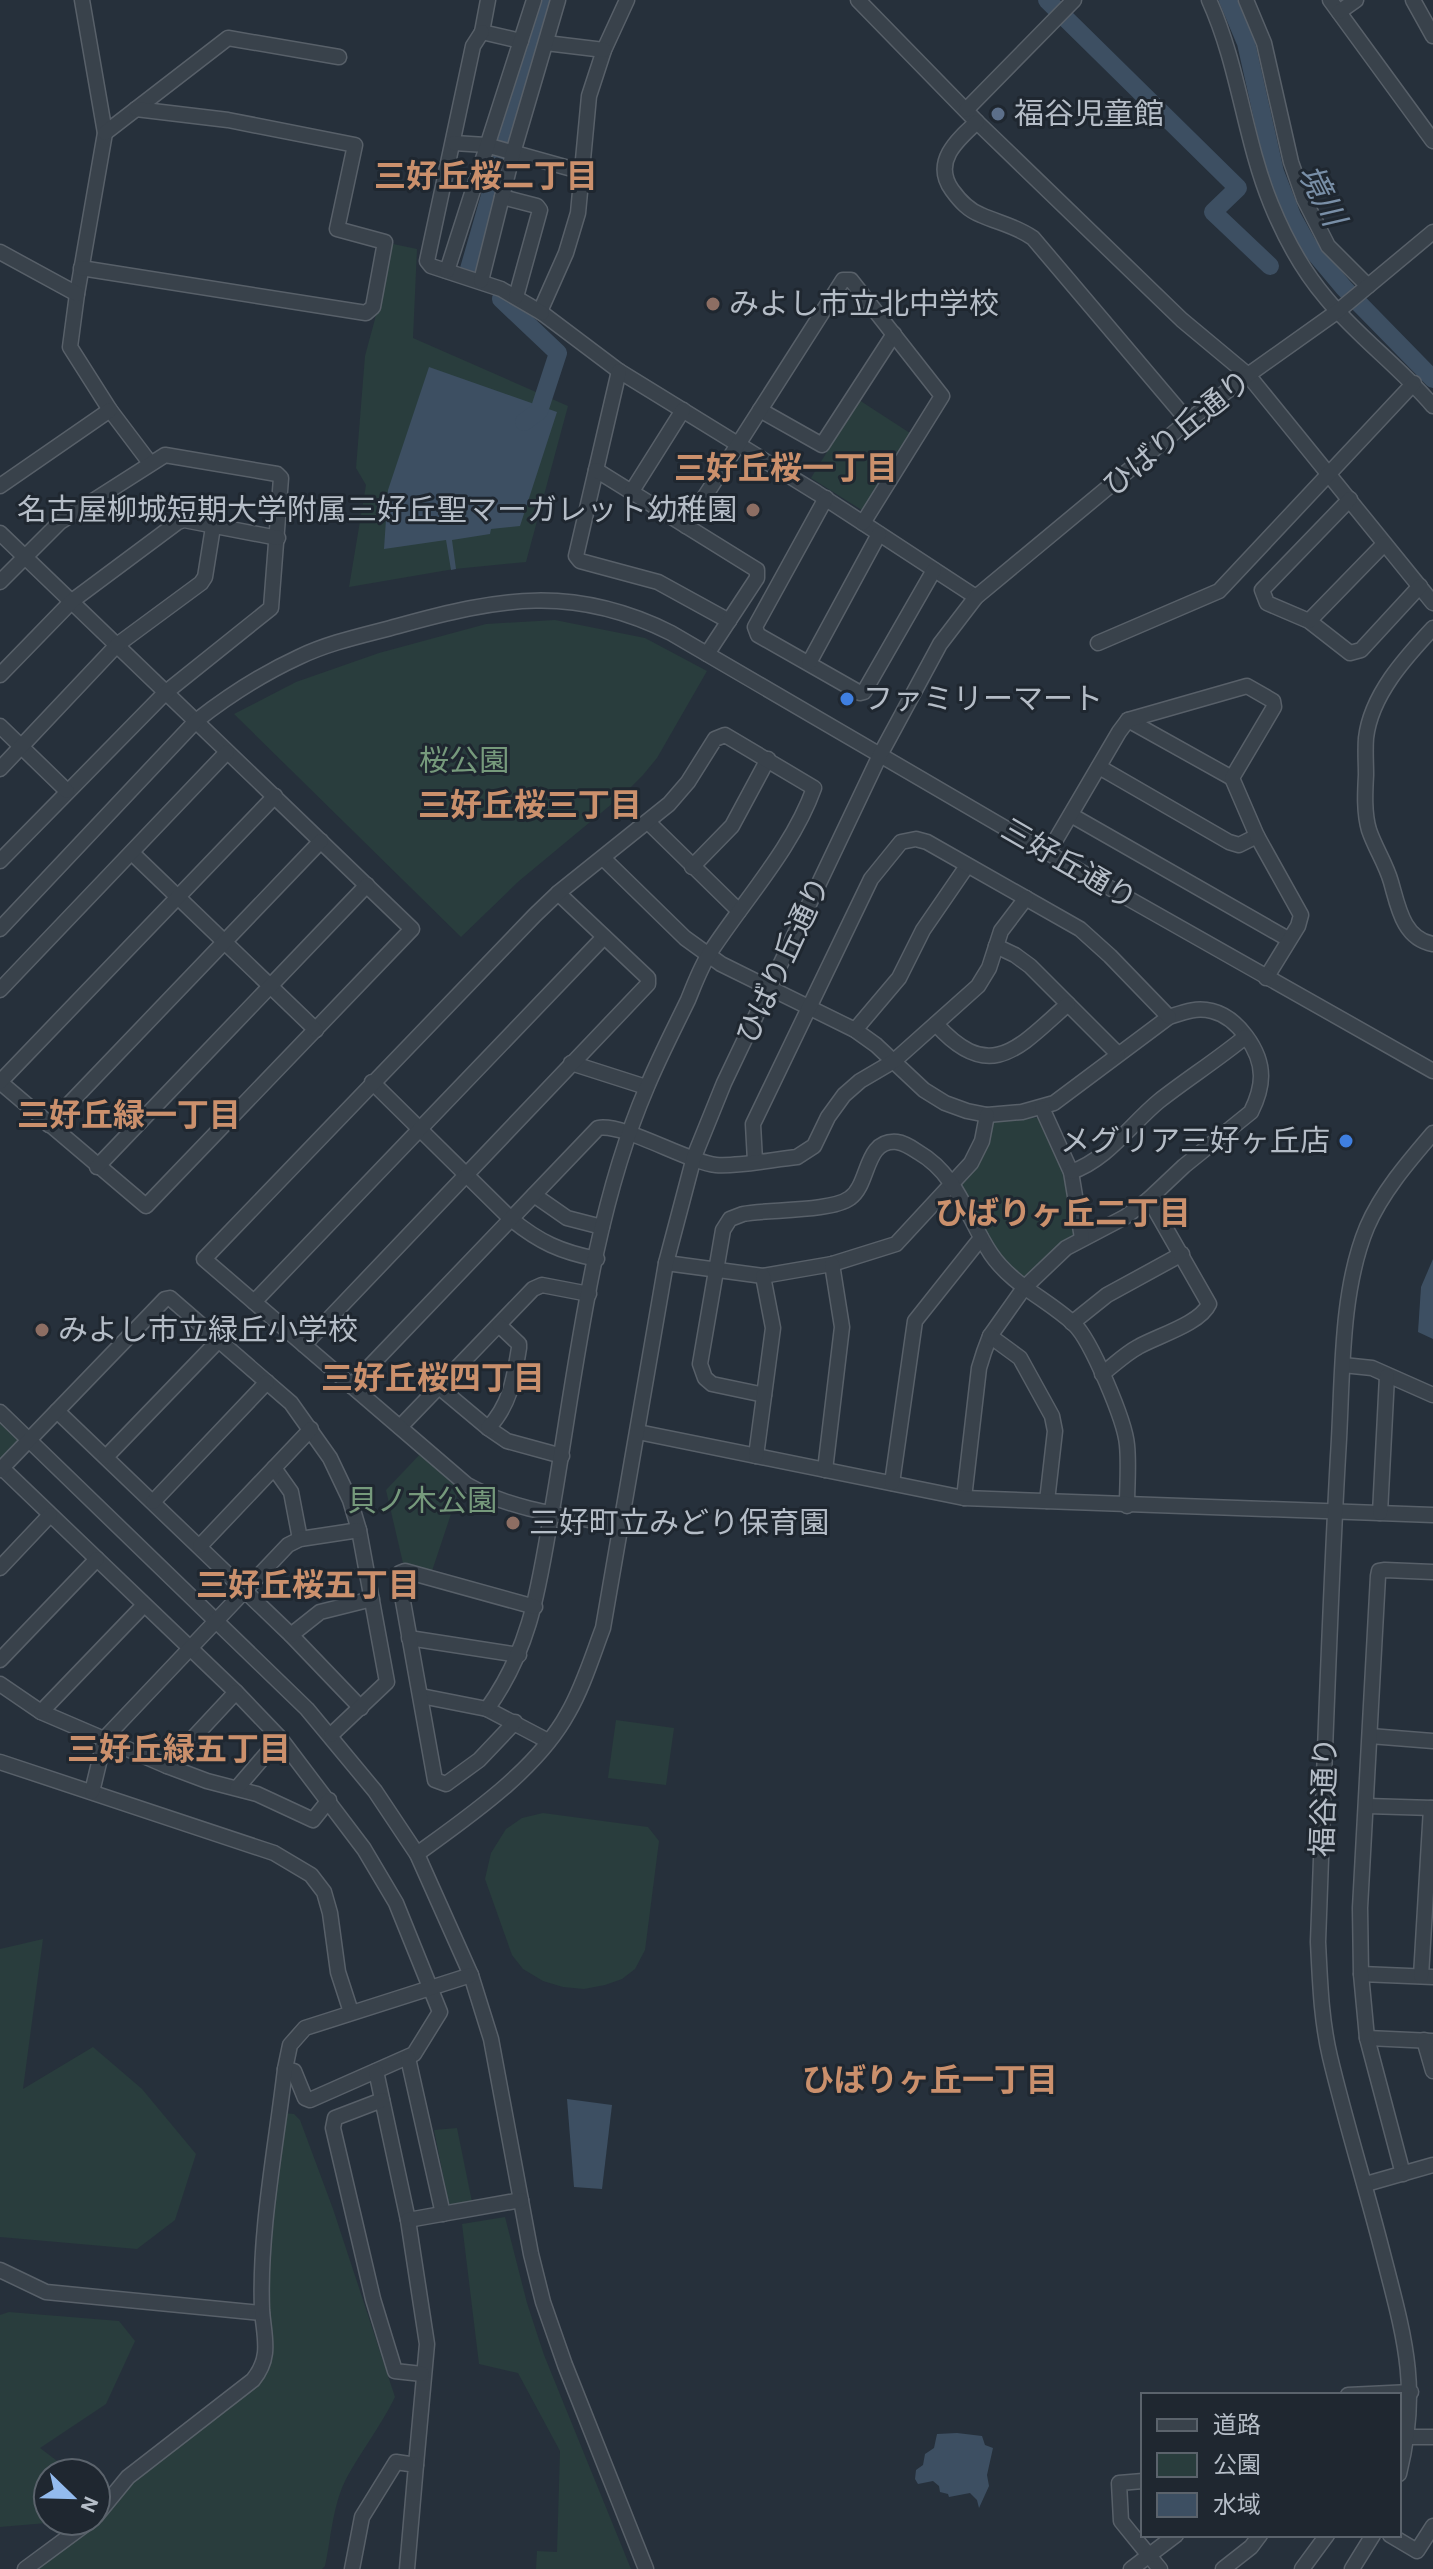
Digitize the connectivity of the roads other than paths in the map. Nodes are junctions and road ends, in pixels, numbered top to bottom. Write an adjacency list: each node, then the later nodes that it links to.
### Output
1 (82, 0): 22 (street)
2 (488, 0): 13 (street)
3 (534, 0): 15 (street)
4 (558, 0): 16 (street)
5 (627, 0): 17 (street)
6 (858, 0): 20 (street)
7 (1209, 0): 37 (street)
8 (1246, 0): 34 (street)
9 (1356, 0): 12 (street)
10 (1413, 0): 14 (street)
11 (1069, 5): 20 (street)
12 (1334, 6): 23 (street)
13 (482, 32): 15 (street); 24 (street)
14 (1433, 36)
15 (521, 41): 25 (street)
16 (546, 43): 17 (street); 26 (street)
17 (604, 50): 27 (street)
18 (339, 57): 19 (street)
19 (136, 109): 22 (street); 31 (street)
20 (966, 110): 21 (street)
21 (977, 122): 41 (street); 47 (street)
22 (105, 133): 31 (street)
23 (1433, 141)
24 (454, 143): 25 (street); 32 (street)
25 (486, 145): 26 (street); 32 (street)
26 (513, 153): 27 (street); 28 (street)
27 (583, 172): 38 (street)
28 (502, 197): 33 (street); 36 (street)
29 (1433, 232): 34 (street, ひばり丘通り)
30 (0, 252): 35 (street)
31 (81, 268): 35 (street)
32 (447, 271): 33 (street)
33 (481, 281): 36 (street)
34 (1368, 287): 37 (street, ひばり丘通り)
35 (77, 294): 44 (street)
36 (516, 297): 38 (street)
37 (1338, 311): 41 (street, ひばり丘通り); 42 (street)
38 (542, 313): 40 (street)
39 (894, 334): 46 (street); 46 (street); 56 (street)
40 (619, 371): 45 (street); 50 (street)
41 (1248, 375): 47 (street, ひばり丘通り); 51 (street)
42 (1414, 383): 43 (street); 51 (street)
43 (1433, 406)
44 (110, 410): 49 (street); 52 (street)
45 (683, 410): 48 (street); 53 (street)
46 (760, 410): 48 (street)
47 (1188, 421): 67 (street, ひばり丘通り)
48 (738, 443): 54 (street); 57 (street)
49 (150, 463): 61 (street); 63 (street)
50 (596, 470): 53 (street); 70 (street)
51 (1330, 475): 55 (street); 73 (street)
52 (0, 486)
53 (632, 491): 57 (street)
54 (826, 498): 56 (street); 76 (street)
55 (1350, 499): 62 (street); 71 (street)
56 (863, 523): 60 (street)
57 (686, 526): 70 (street)
58 (213, 527): 61 (street); 68 (street); 74 (street)
59 (0, 533): 63 (street)
60 (879, 534): 64 (street); 76 (street)
61 (278, 538): 78 (street)
62 (1384, 544): 66 (street); 71 (street)
63 (24, 556): 65 (street); 68 (street)
64 (934, 570): 67 (street); 76 (street)
65 (0, 582)
66 (1420, 586): 69 (street); 71 (street)
67 (976, 597): 84 (street, ひばり丘通り)
68 (72, 601): 74 (street); 77 (street)
69 (1433, 603)
70 (729, 621): 75 (street)
71 (1309, 621)
72 (1433, 628): 110 (street)
73 (1098, 643)
74 (117, 645): 78 (street); 82 (street)
75 (707, 654): 80 (street, 三好丘通り); 84 (street, 三好丘通り)
76 (809, 663)
77 (0, 675)
78 (165, 693): 80 (street); 89 (street)
79 (1128, 720): 86 (street); 88 (street); 88 (street)
80 (196, 721): 83 (street); 106 (street, 三好丘通り)
81 (0, 726): 82 (street)
82 (22, 747): 87 (street); 89 (street)
83 (227, 752): 90 (street); 95 (street)
84 (880, 755): 96 (street, 三好丘通り); 115 (street, ひばり丘通り)
85 (768, 759): 92 (street); 100 (street); 105 (street)
86 (1099, 767): 91 (street); 93 (street)
87 (0, 769)
88 (1232, 778): 93 (street)
89 (67, 791): 98 (street)
90 (275, 796): 94 (street); 103 (street)
91 (1071, 815): 96 (street); 108 (street)
92 (648, 822): 97 (street); 100 (street)
93 (1257, 836): 108 (street)
94 (321, 841): 101 (street); 109 (street)
95 (132, 853): 103 (street); 116 (street)
96 (1048, 853): 113 (street, 三好丘通り)
97 (603, 858): 102 (street); 112 (street)
98 (0, 861)
99 (967, 866): 104 (street); 118 (street); 122 (street)
100 (692, 867): 105 (street)
101 (367, 885): 114 (street); 121 (street)
102 (558, 893): 107 (street); 129 (street)
103 (177, 897): 109 (street); 128 (street)
104 (1026, 898): 111 (street); 119 (street)
105 (739, 911): 112 (street)
106 (0, 929)
107 (604, 937): 126 (street); 134 (street)
108 (1288, 939): 113 (street)
109 (225, 942): 114 (street); 133 (street)
110 (1433, 944)
111 (996, 946): 117 (street); 120 (street)
112 (709, 954): 115 (street); 130 (street)
113 (1266, 978): 127 (street, 三好丘通り)
114 (271, 986): 121 (street); 139 (street)
115 (769, 989): 118 (street); 137 (street, ひばり丘通り)
116 (0, 990)
117 (1068, 1004): 120 (street); 124 (street)
118 (808, 1008): 122 (street); 138 (street)
119 (1169, 1017): 123 (street); 124 (street)
120 (936, 1024): 125 (street)
121 (316, 1030): 139 (street)
122 (855, 1030): 125 (street)
123 (1245, 1037): 140 (street); 144 (street)
124 (1118, 1054): 131 (street)
125 (894, 1061): 132 (street); 138 (street)
126 (571, 1063): 130 (street); 141 (street)
127 (1433, 1071)
128 (0, 1082): 133 (street)
129 (372, 1082): 134 (street); 157 (street)
130 (646, 1087): 136 (street)
131 (1042, 1108): 132 (street); 140 (street)
132 (987, 1115): 142 (street)
133 (49, 1125): 139 (street)
134 (419, 1130): 141 (street); 157 (street)
135 (1433, 1133): 163 (street, 福谷通り)
136 (628, 1134): 137 (street); 143 (street); 146 (street)
137 (694, 1157): 138 (street); 151 (street, ひばり丘通り)
138 (755, 1161)
139 (97, 1167)
140 (1071, 1172): 148 (street)
141 (467, 1173): 145 (street); 162 (street)
142 (953, 1182): 147 (street); 152 (street); 153 (street)
143 (534, 1195): 145 (street); 146 (street)
144 (1149, 1199): 148 (street); 149 (street)
145 (511, 1219): 150 (street); 167 (street)
146 (602, 1227): 150 (street)
147 (981, 1238): 155 (street); 184 (street)
148 (1082, 1238): 155 (street)
149 (1182, 1254): 158 (street); 164 (street)
150 (597, 1259): 156 (street)
151 (666, 1263): 153 (street); 176 (street, ひばり丘通り)
152 (832, 1264): 154 (street); 183 (street)
153 (715, 1271): 154 (street); 169 (street)
154 (763, 1276): 169 (street)
155 (1024, 1288): 158 (street); 160 (street)
156 (589, 1294): 159 (street); 178 (street)
157 (254, 1302): 162 (street)
158 (1072, 1323): 164 (street)
159 (499, 1325): 168 (street); 174 (street)
160 (990, 1336): 185 (street); 186 (street)
161 (218, 1341): 166 (street); 171 (street); 180 (street)
162 (304, 1345): 167 (street)
163 (1343, 1365): 165 (street); 189 (street, 福谷通り)
164 (1102, 1374): 188 (street)
165 (1387, 1376): 170 (street); 191 (street)
166 (267, 1382): 175 (street); 187 (street)
167 (351, 1386): 173 (street)
168 (439, 1387): 173 (street); 174 (street)
169 (764, 1395): 179 (street)
170 (1433, 1395)
171 (57, 1411): 177 (street); 180 (street)
172 (0, 1412): 177 (street)
173 (400, 1427): 190 (street)
174 (488, 1428): 178 (street)
175 (311, 1429): 181 (street); 195 (street)
176 (638, 1432): 179 (street); 194 (street, ひばり丘通り)
177 (29, 1439): 182 (street); 205 (street)
178 (562, 1456): 190 (street)
179 (756, 1456): 183 (street)
180 (106, 1457): 187 (street)
181 (274, 1468): 196 (street); 197 (street)
182 (1, 1469): 192 (street)
183 (825, 1470): 184 (street)
184 (892, 1483): 185 (street)
185 (964, 1498): 186 (street)
186 (1047, 1501): 188 (street)
187 (153, 1502): 197 (street)
188 (1127, 1506): 189 (street)
189 (1335, 1511): 191 (street); 246 (street, 福谷通り)
190 (551, 1513): 194 (street); 204 (street)
191 (1380, 1513): 193 (street)
192 (50, 1515): 198 (street); 199 (street)
193 (1433, 1515)
194 (620, 1525): 222 (street, ひばり丘通り)
195 (359, 1530): 196 (street); 202 (street)
196 (300, 1539): 201 (street)
197 (200, 1546): 201 (street)
198 (97, 1559): 203 (street); 210 (street)
199 (0, 1568)
200 (1433, 1572): 219 (street)
201 (244, 1590): 205 (street); 206 (street)
202 (372, 1599): 206 (street); 214 (street)
203 (144, 1605): 208 (street); 216 (street)
204 (535, 1607): 207 (street); 209 (street)
205 (216, 1619): 208 (street); 218 (street)
206 (291, 1635): 214 (street)
207 (409, 1638): 209 (street); 213 (street)
208 (190, 1648): 212 (street); 220 (street)
209 (519, 1655): 215 (street)
210 (0, 1660)
211 (0, 1684): 216 (street)
212 (236, 1692): 221 (street); 225 (street)
213 (421, 1696): 215 (street); 217 (street)
214 (361, 1708): 218 (street)
215 (487, 1709): 217 (street)
216 (41, 1712): 220 (street)
217 (515, 1722): 222 (street)
218 (331, 1735): 231 (street)
219 (1370, 1736): 223 (street); 229 (street)
220 (105, 1738): 225 (street); 227 (street)
221 (280, 1738): 226 (street); 228 (street)
222 (548, 1741): 231 (street, ひばり丘通り)
223 (1433, 1741)
224 (0, 1762): 227 (street)
225 (167, 1766): 226 (street)
226 (237, 1788): 228 (street)
227 (92, 1792): 236 (street)
228 (329, 1800): 235 (street)
229 (1367, 1806): 230 (street); 232 (street)
230 (1432, 1808): 234 (street)
231 (417, 1854): 233 (street)
232 (1361, 1974): 234 (street); 237 (street)
233 (471, 1975): 235 (street); 247 (street)
234 (1427, 1976)
235 (432, 1989): 236 (street); 239 (street)
236 (351, 2012): 240 (street)
237 (1367, 2038): 238 (street); 245 (street)
238 (1429, 2041): 242 (street)
239 (408, 2058): 241 (street); 248 (street)
240 (285, 2069): 241 (street); 251 (street)
241 (376, 2071): 243 (street)
242 (1433, 2071)
243 (382, 2100): 249 (street); 252 (street)
244 (1433, 2165): 245 (street)
245 (1403, 2174): 246 (street)
246 (1366, 2184): 253 (street, 福谷通り)
247 (521, 2200): 248 (street); 272 (street)
248 (443, 2214): 249 (street)
249 (408, 2220): 252 (street)
250 (0, 2270): 251 (street)
251 (262, 2313): 260 (street)
252 (422, 2374): 257 (street)
253 (1411, 2392): 254 (street); 255 (street, 福谷通り)
254 (1392, 2393)
255 (1408, 2437): 256 (street); 258 (street, 福谷通り)
256 (1433, 2437)
257 (416, 2465): 269 (street); 271 (street)
258 (1401, 2466)
259 (1141, 2481): 268 (street)
260 (112, 2496)
261 (1433, 2526): 267 (street)
262 (68, 2537): 270 (street)
263 (1173, 2537): 268 (street)
264 (1258, 2537): 275 (street)
265 (1326, 2537): 276 (street)
266 (1372, 2537): 277 (street)
267 (1393, 2537)
268 (1149, 2555): 273 (street); 274 (street)
269 (353, 2568)
270 (25, 2569)
271 (407, 2569)
272 (646, 2569)
273 (1131, 2569)
274 (1160, 2569)
275 (1223, 2569)
276 (1302, 2569)
277 (1352, 2569)

